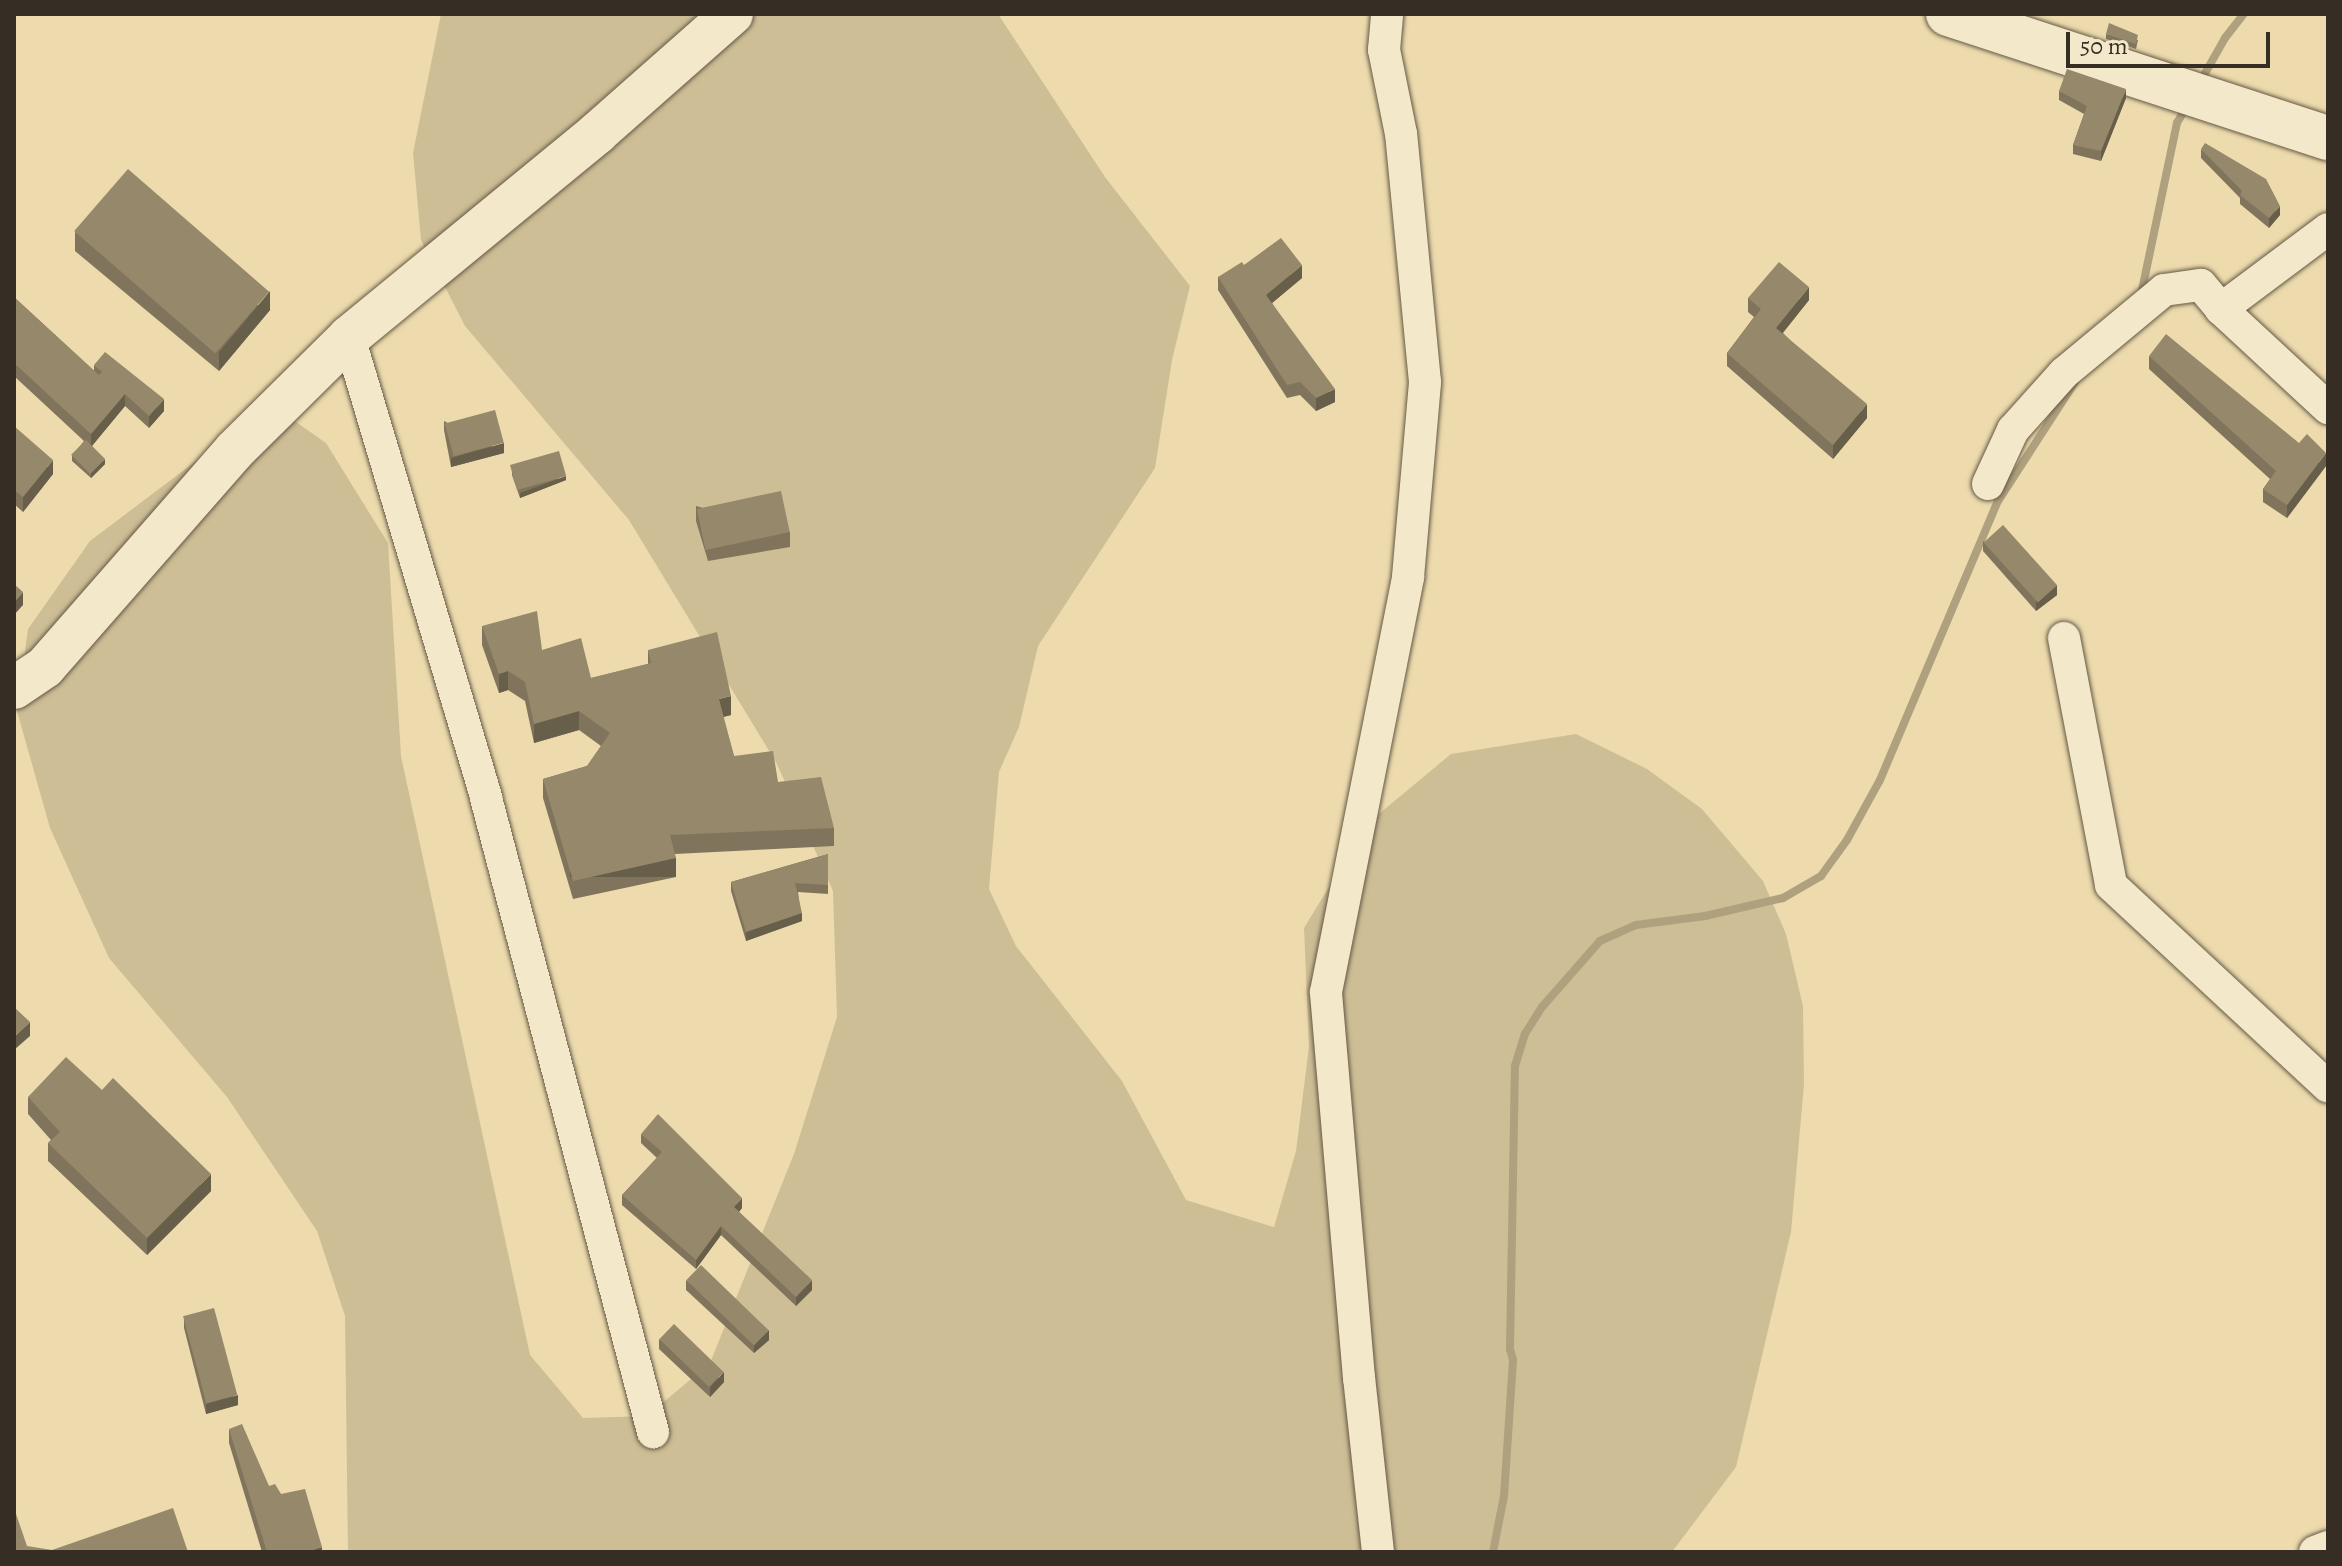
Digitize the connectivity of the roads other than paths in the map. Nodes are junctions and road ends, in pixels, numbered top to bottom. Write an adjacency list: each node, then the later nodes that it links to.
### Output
1 (732, 14): 7 (street)
2 (1387, 14): 15 (street)
3 (1948, 14): 4 (main road)
4 (2328, 138)
5 (2328, 229): 6 (street)
6 (2221, 309): 8 (street); 9 (street)
7 (349, 337): 11 (street); 13 (street)
8 (2328, 408)
9 (1988, 484)
10 (2064, 638): 12 (street)
11 (14, 688)
12 (2328, 1087)
13 (653, 1432)
14 (2328, 1547): 16 (street)
15 (1378, 1552)
16 (2315, 1552)

